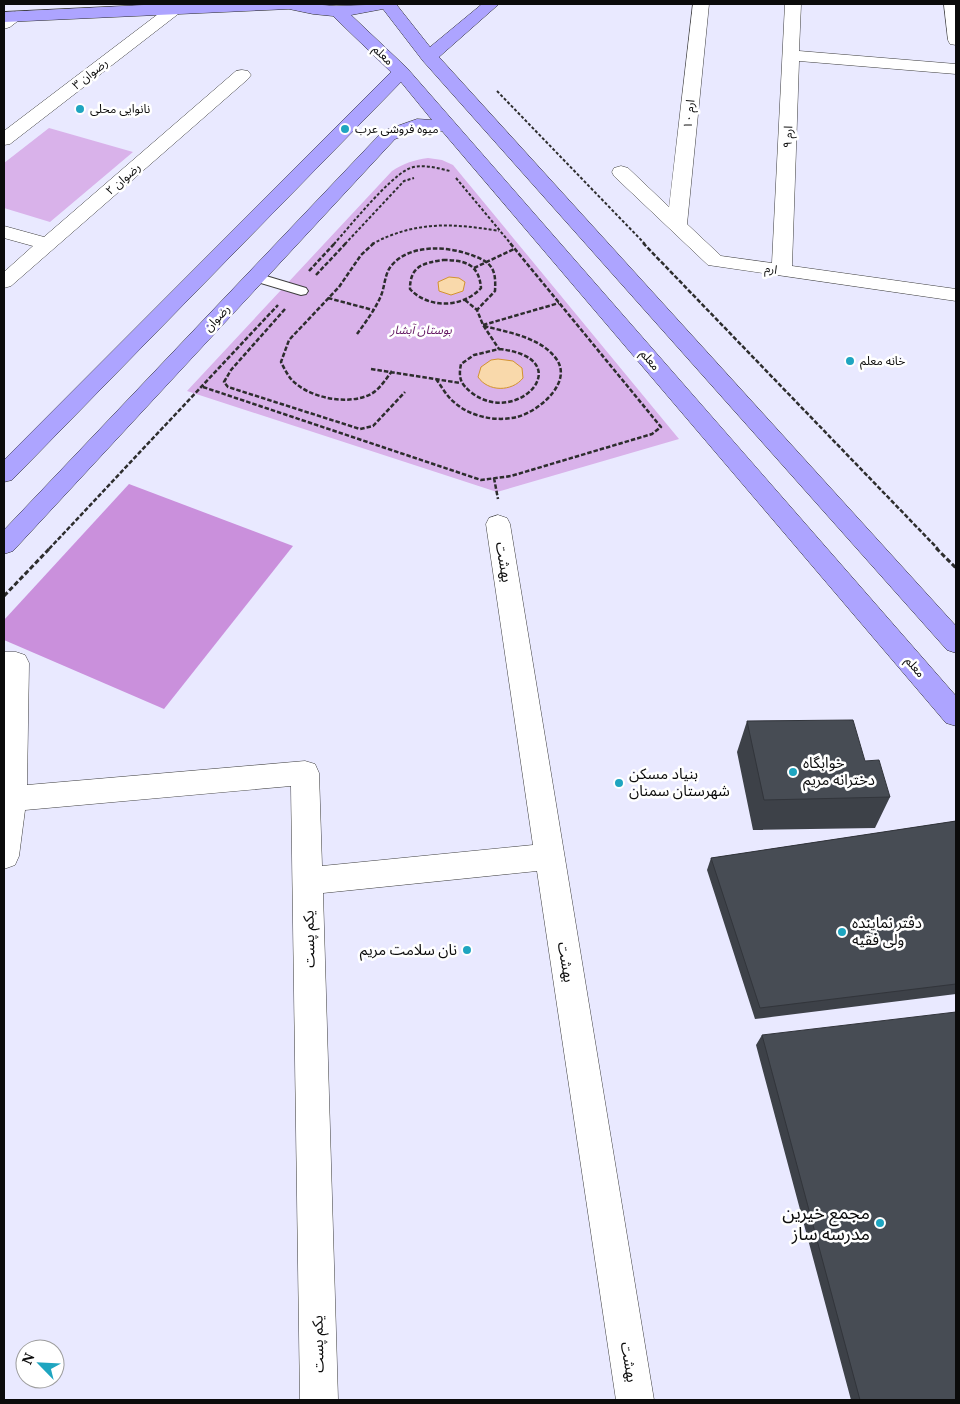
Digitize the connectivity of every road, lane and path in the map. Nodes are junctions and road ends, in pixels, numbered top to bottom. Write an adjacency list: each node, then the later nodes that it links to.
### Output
1 (290, 4): 8 (main road); 9 (main road)
2 (382, 4): 9 (main road)
3 (388, 4): 13 (main road)
4 (491, 4): 13 (main road)
5 (701, 4): 22 (street, ارم ۱۰)
6 (793, 4): 12 (street, ارم ۹)
7 (952, 4): 11 (street)
8 (176, 8): 10 (main road); 19 (street, رضوان ۳)
9 (337, 11): 15 (main road, معلم)
10 (7, 19)
11 (956, 40)
12 (791, 55): 14 (street); 29 (street, ارم ۹)
13 (429, 57): 54 (main road)
14 (956, 69)
15 (401, 72): 18 (main road, معلم); 49 (main road)
16 (242, 75): 25 (street, رضوان ۲)
17 (495, 89): 52 (path)
18 (447, 126): 30 (main road, رضوان); 33 (main road, معلم)
19 (4, 140)
20 (621, 172): 22 (street, ارم)
21 (414, 178): 32 (path)
22 (677, 225): 29 (street, ارم)
23 (500, 231): 26 (path); 32 (path); 35 (path)
24 (4, 232): 25 (street)
25 (47, 244): 31 (street, رضوان ۲)
26 (514, 249): 27 (path); 37 (path)
27 (486, 262): 28 (path); 38 (path); 39 (path)
28 (474, 268): 36 (path); 36 (path)
29 (782, 271): 34 (street, ارم)
30 (256, 277): 32 (lane); 51 (main road, رضوان)
31 (4, 282)
32 (297, 290): 47 (path); 48 (path)
33 (590, 291): 37 (path); 56 (main road, معلم)
34 (956, 295)
35 (328, 298): 38 (path); 44 (path)
36 (465, 300): 39 (path)
37 (558, 303): 40 (path); 47 (path)
38 (373, 310): 41 (path)
39 (477, 310): 40 (path)
40 (483, 325): 42 (path); 45 (path)
41 (356, 334)
42 (499, 349): 46 (path); 46 (path)
43 (371, 369): 44 (path)
44 (392, 371): 45 (path)
45 (436, 379): 46 (path)
46 (460, 383)
47 (203, 387): 53 (path)
48 (405, 392)
49 (4, 474)
50 (498, 524): 59 (street, بهشت)
51 (4, 545)
52 (956, 568)
53 (4, 596)
54 (956, 643)
55 (4, 662): 57 (street)
56 (956, 715)
57 (12, 799): 58 (street); 60 (street, یکم پست)
58 (4, 856)
59 (549, 857): 60 (street); 62 (street, بهشت)
60 (307, 881): 61 (street, یکم پست)
61 (319, 1400)
62 (635, 1400)

